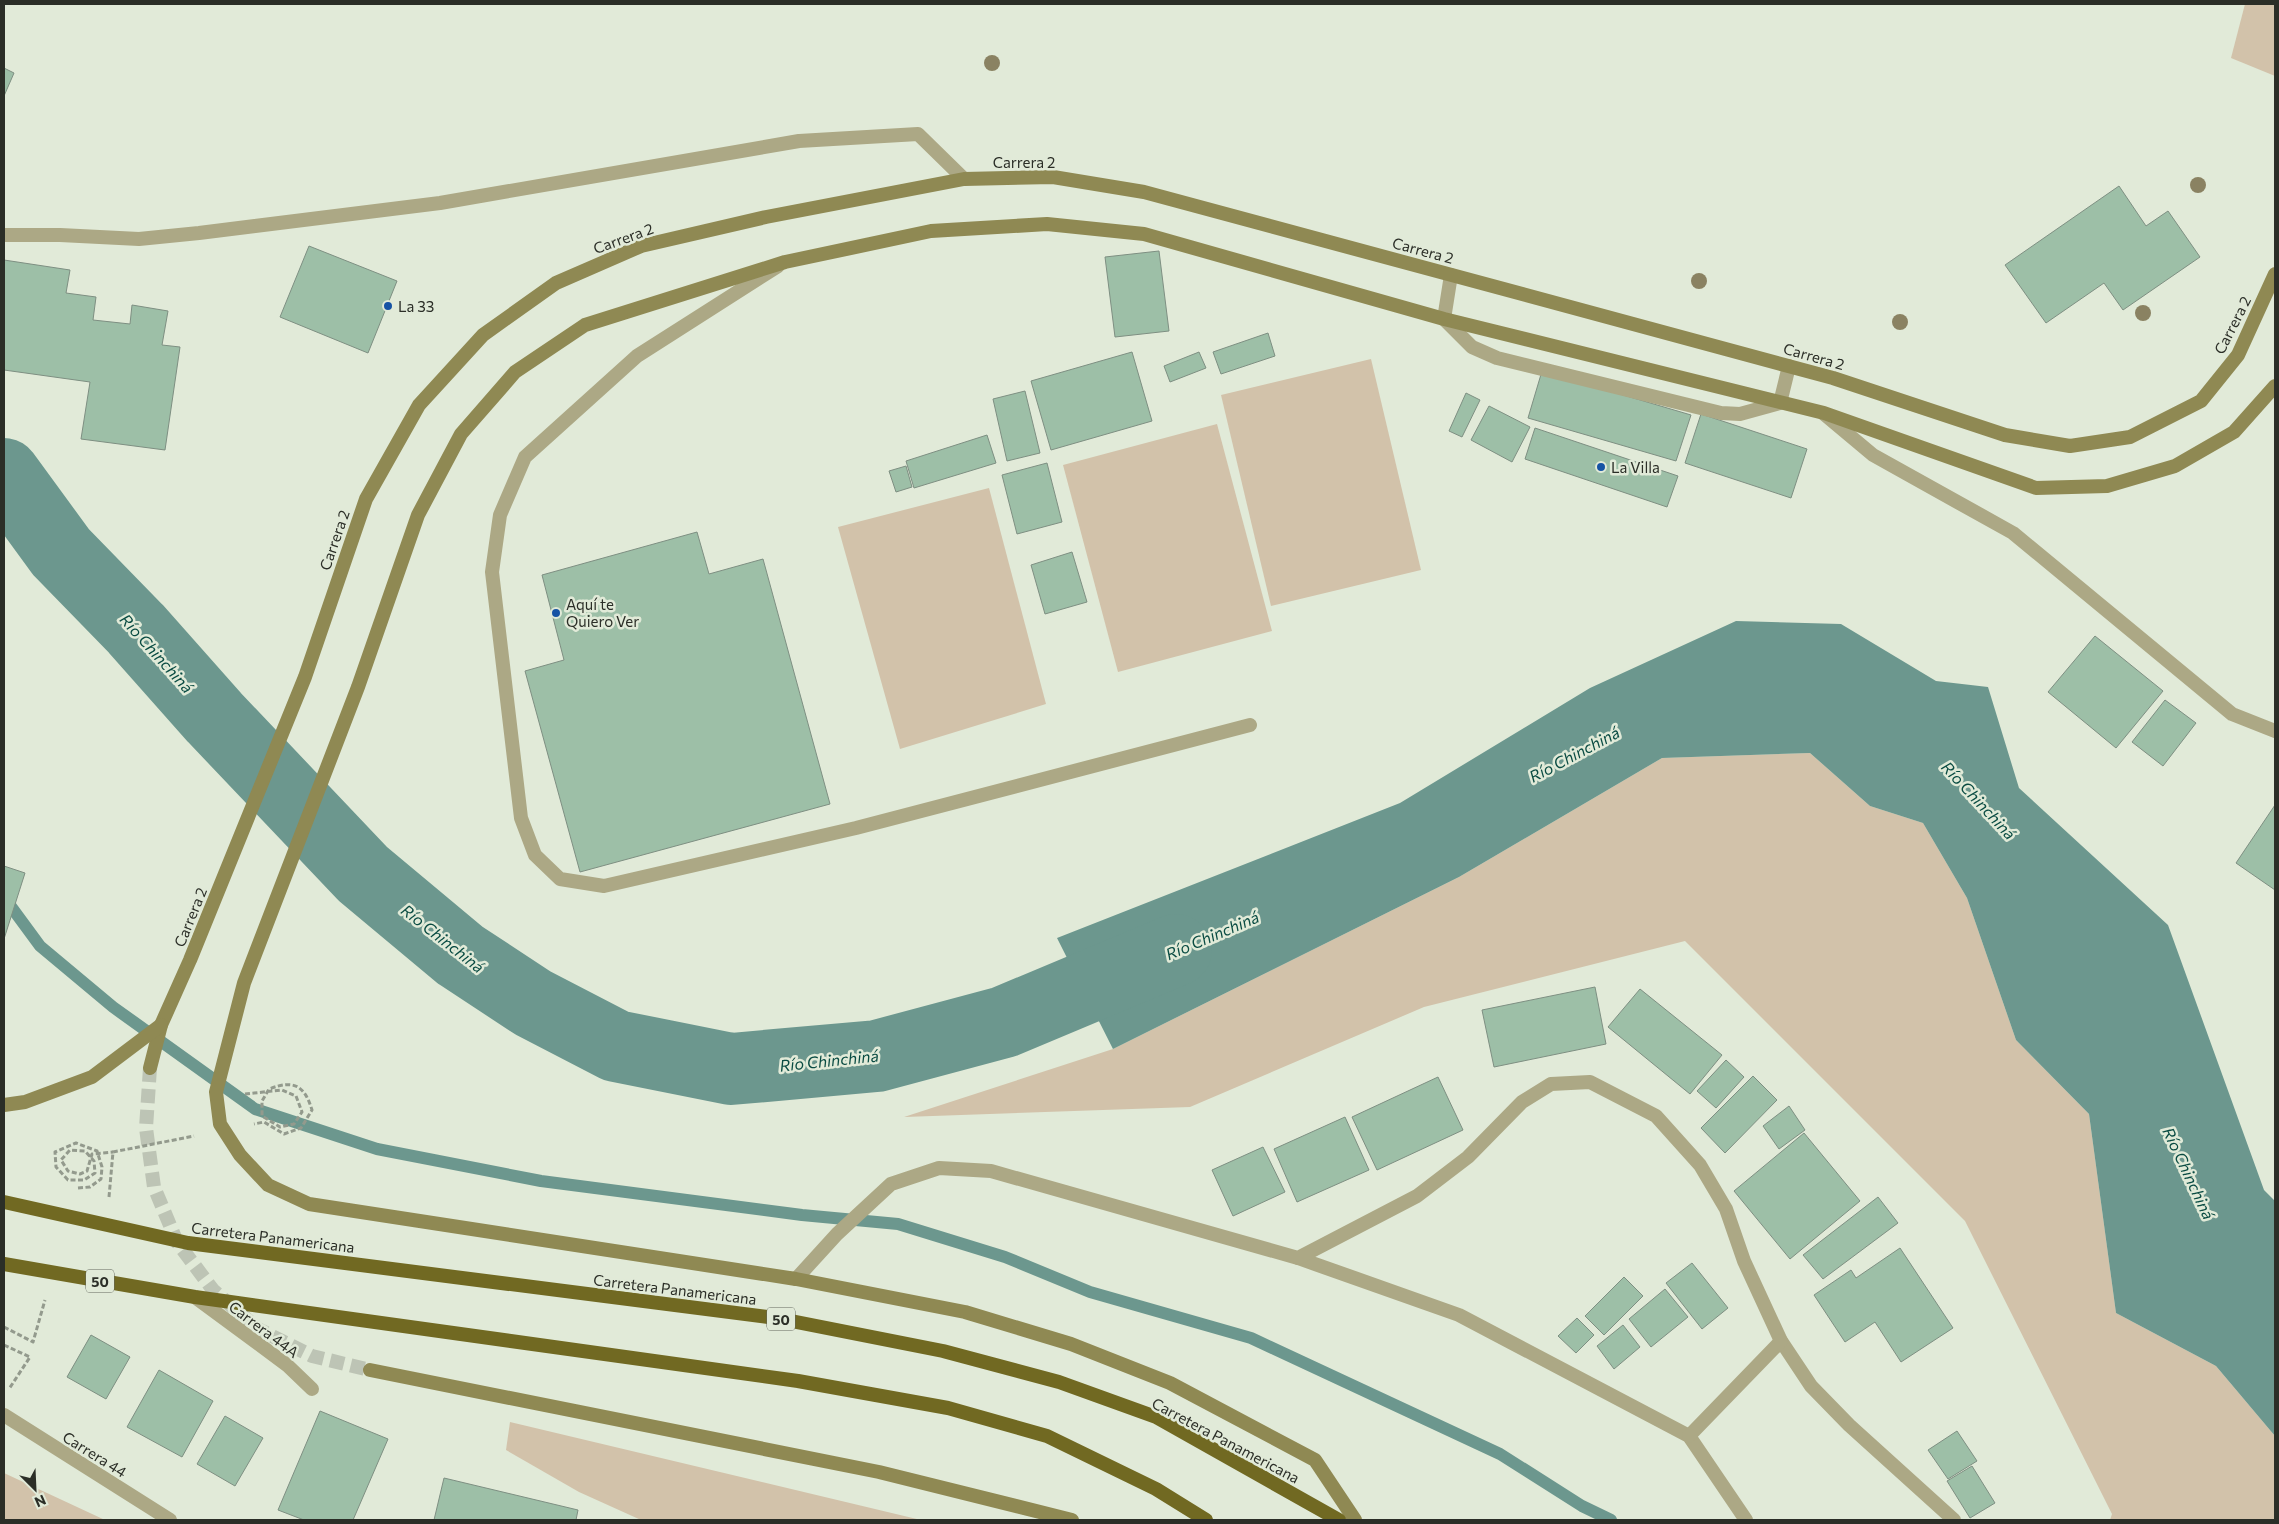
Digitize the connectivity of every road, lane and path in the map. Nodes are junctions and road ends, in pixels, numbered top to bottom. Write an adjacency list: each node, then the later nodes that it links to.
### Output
1 (964, 179): 2 (street); 5 (main road, Carrera 2); 13 (main road, Carrera 2)
2 (4, 235)
3 (785, 262): 6 (main road); 11 (street); 16 (main road)
4 (2275, 274): 7 (main road, Carrera 2)
5 (1451, 275): 6 (street); 7 (main road, Carrera 2)
6 (1444, 319): 9 (main road); 9 (street)
7 (1788, 366): 9 (street)
8 (2275, 386): 10 (main road)
9 (1780, 403): 10 (main road)
10 (1824, 413): 12 (street)
11 (1250, 725)
12 (2275, 731)
13 (161, 1025): 14 (main road, Carrera 2); 17 (main road)
14 (150, 1068)
15 (282, 1090): 16 (path)
16 (217, 1097): 23 (main road)
17 (4, 1105)
18 (112, 1152): 19 (path)
19 (80, 1174)
20 (4, 1202): 37 (highway, Carretera Panamericana / 50)
21 (1298, 1258): 23 (street); 26 (street); 33 (street)
22 (4, 1264): 24 (highway, 50)
23 (796, 1279): 38 (main road)
24 (195, 1297): 30 (street, Carrera 44A); 36 (highway, 50)
25 (4, 1327): 27 (path)
26 (1781, 1341): 33 (street); 40 (street)
27 (33, 1342)
28 (4, 1345): 31 (path)
29 (370, 1370): 35 (main road)
30 (312, 1389)
31 (4, 1398)
32 (4, 1415): 34 (street, Carrera 44)
33 (1689, 1436): 39 (street)
34 (170, 1520)
35 (1072, 1520)
36 (1206, 1520)
37 (1339, 1520)
38 (1355, 1520)
39 (1746, 1520)
40 (1954, 1520)

